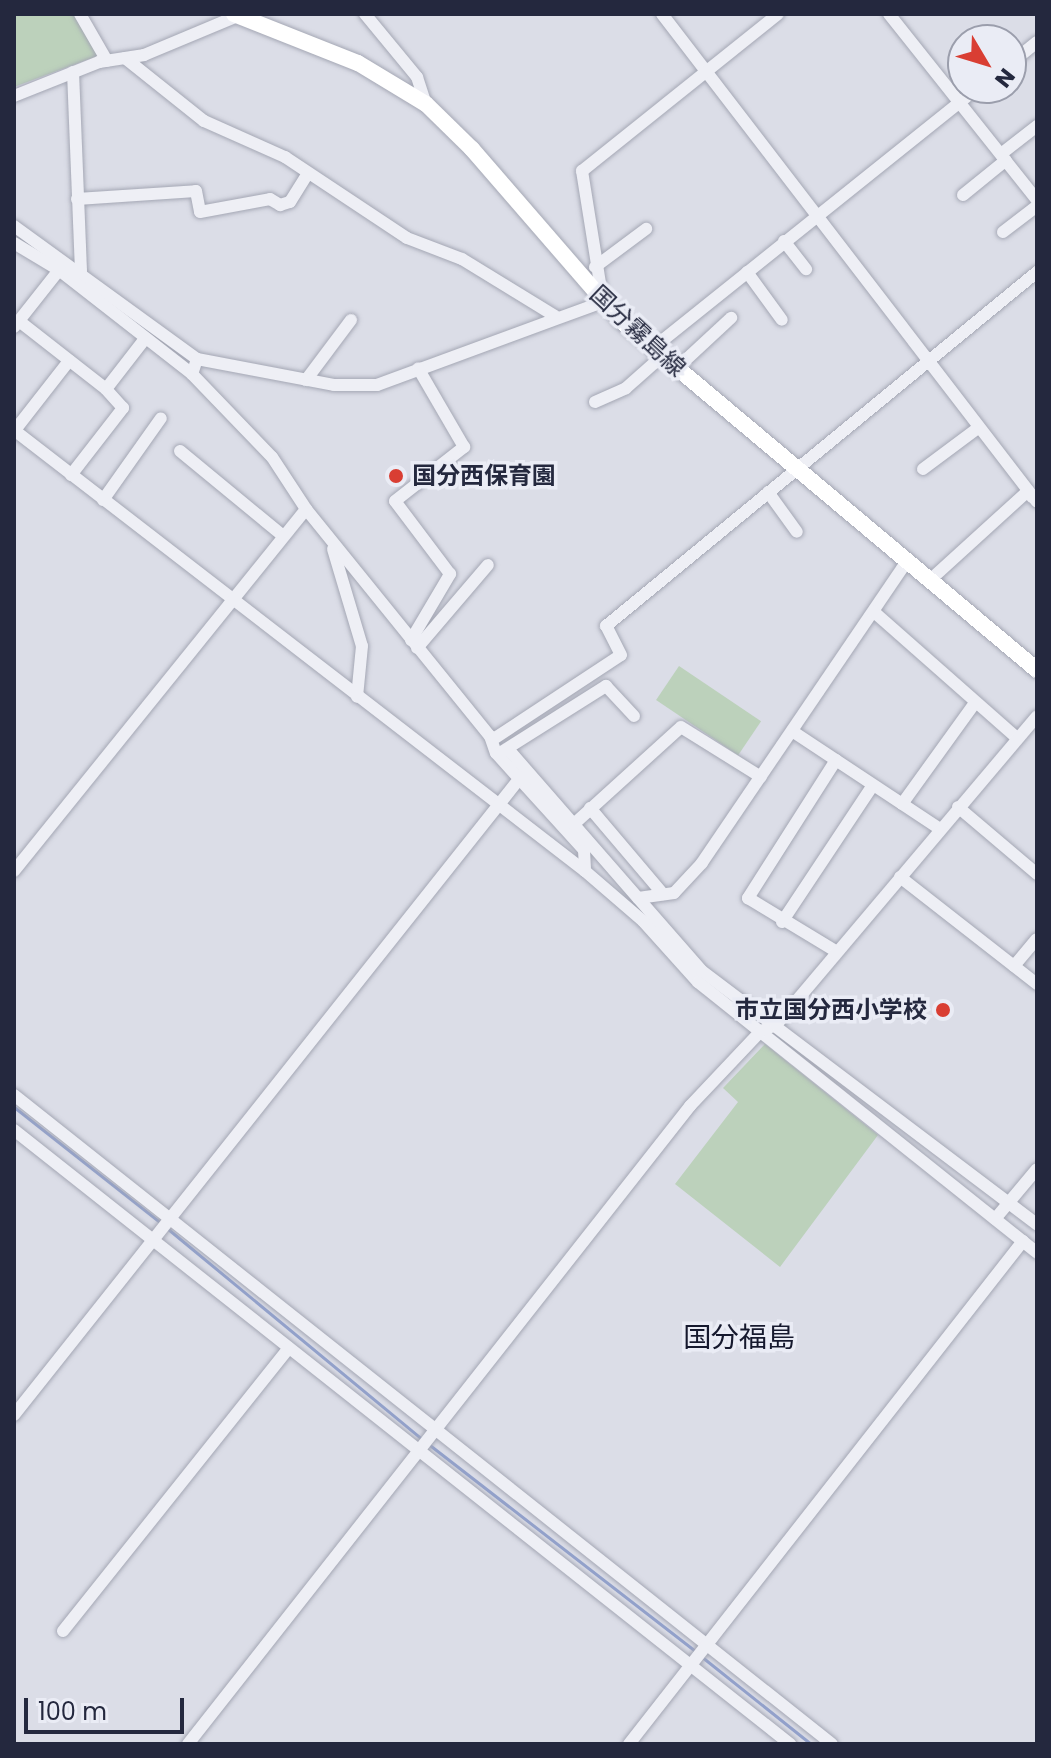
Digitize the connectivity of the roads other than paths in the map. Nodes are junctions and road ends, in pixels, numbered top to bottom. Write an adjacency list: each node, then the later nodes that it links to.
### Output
1 (80, 14): 8 (street)
2 (365, 14): 13 (street)
3 (662, 14): 10 (street)
4 (778, 14): 10 (street)
5 (889, 14): 11 (street)
6 (238, 15): 7 (street); 13 (main road, 国分霧島線)
7 (125, 58): 8 (street); 18 (street)
8 (107, 61): 9 (street)
9 (73, 72): 12 (street); 20 (street)
10 (709, 74): 23 (street); 29 (street)
11 (947, 86)
12 (14, 96)
13 (426, 104): 35 (main road, 国分霧島線)
14 (957, 104): 23 (street)
15 (962, 104): 17 (street)
16 (1037, 126): 17 (street)
17 (1004, 157): 19 (street); 21 (street)
18 (308, 173): 20 (street); 36 (street)
19 (963, 195)
20 (77, 199): 32 (street)
21 (1037, 200)
22 (1037, 206): 26 (street)
23 (816, 215): 27 (street); 44 (street)
24 (14, 226): 32 (street)
25 (646, 229): 29 (street)
26 (1003, 232)
27 (784, 241): 30 (street); 33 (street)
28 (14, 243): 31 (street)
29 (595, 267): 35 (street)
30 (806, 269)
31 (59, 270): 40 (street); 41 (street)
32 (81, 272): 43 (street)
33 (747, 272): 39 (street); 42 (street)
34 (1037, 272): 44 (street)
35 (603, 302): 36 (street); 42 (main road, 国分霧島線)
36 (555, 316): 46 (street)
37 (731, 318): 47 (street)
38 (351, 320): 49 (street)
39 (782, 320)
40 (16, 323): 45 (street)
41 (144, 340): 48 (street); 50 (street)
42 (658, 352): 47 (main road, 国分霧島線); 51 (street)
43 (197, 359): 48 (street); 49 (street)
44 (924, 360): 53 (street); 56 (street)
45 (69, 361): 50 (street); 54 (street)
46 (418, 368): 49 (street); 71 (street)
47 (677, 368): 56 (main road, 国分霧島線)
48 (192, 374): 62 (street)
49 (306, 380)
50 (106, 389): 58 (street)
51 (595, 402)
52 (161, 418): 60 (street)
53 (978, 428): 57 (street); 61 (street)
54 (14, 430): 58 (street)
55 (180, 451): 65 (street)
56 (796, 469): 59 (street); 66 (main road, 国分霧島線)
57 (923, 469)
58 (71, 475): 60 (street)
59 (768, 492): 64 (street); 79 (street)
60 (103, 500): 69 (street)
61 (1036, 500): 68 (street)
62 (306, 509): 63 (street); 65 (street)
63 (325, 530): 71 (street); 73 (street)
64 (797, 532)
65 (283, 536): 69 (street)
66 (907, 561): 68 (main road, 国分霧島線); 70 (street)
67 (488, 565): 71 (street)
68 (929, 581): 72 (main road, 国分霧島線)
69 (231, 601): 73 (street); 91 (street)
70 (874, 612): 74 (street); 77 (street)
71 (414, 644): 79 (street)
72 (1037, 670)
73 (357, 697): 85 (street)
74 (974, 704): 78 (street); 84 (street)
75 (634, 716): 79 (street)
76 (1037, 716): 78 (street)
77 (792, 731): 80 (street); 81 (street)
78 (1017, 738): 86 (street)
79 (499, 748): 82 (street); 88 (street)
80 (836, 760): 83 (street); 98 (street)
81 (761, 777): 87 (street); 95 (street)
82 (520, 778): 85 (street); 90 (street)
83 (873, 785): 84 (street); 98 (street)
84 (902, 804): 89 (street)
85 (494, 806): 92 (street); 110 (street)
86 (958, 807): 89 (street); 93 (street)
87 (590, 808): 88 (street); 95 (street)
88 (574, 824): 90 (street)
89 (940, 829): 94 (street)
90 (588, 847): 92 (street); 96 (street)
91 (14, 871)
92 (585, 871): 97 (street)
93 (1037, 874)
94 (900, 877): 100 (street); 101 (street)
95 (663, 894): 96 (street)
96 (638, 898): 97 (street)
97 (647, 919): 103 (street); 104 (street)
98 (782, 922): 100 (street)
99 (1037, 939): 101 (street)
100 (837, 952): 103 (street)
101 (1014, 966): 102 (street)
102 (1037, 984)
103 (776, 1025): 104 (street); 108 (street)
104 (761, 1031): 109 (street); 117 (street)
105 (14, 1095): 110 (street)
106 (14, 1130): 112 (street)
107 (1037, 1169): 108 (street)
108 (1009, 1203): 109 (street); 111 (street)
109 (995, 1219): 113 (street)
110 (169, 1220): 112 (street); 117 (street)
111 (1037, 1224)
112 (155, 1238): 115 (street); 116 (street)
113 (1023, 1241): 114 (street); 120 (street)
114 (1037, 1253)
115 (289, 1348): 118 (street); 119 (street)
116 (14, 1415)
117 (437, 1429): 118 (street); 120 (street)
118 (419, 1452): 121 (street); 122 (street)
119 (63, 1631)
120 (704, 1645): 121 (street); 125 (street)
121 (691, 1662): 123 (street); 124 (street)
122 (188, 1744)
123 (629, 1744)
124 (790, 1744)
125 (832, 1744)

